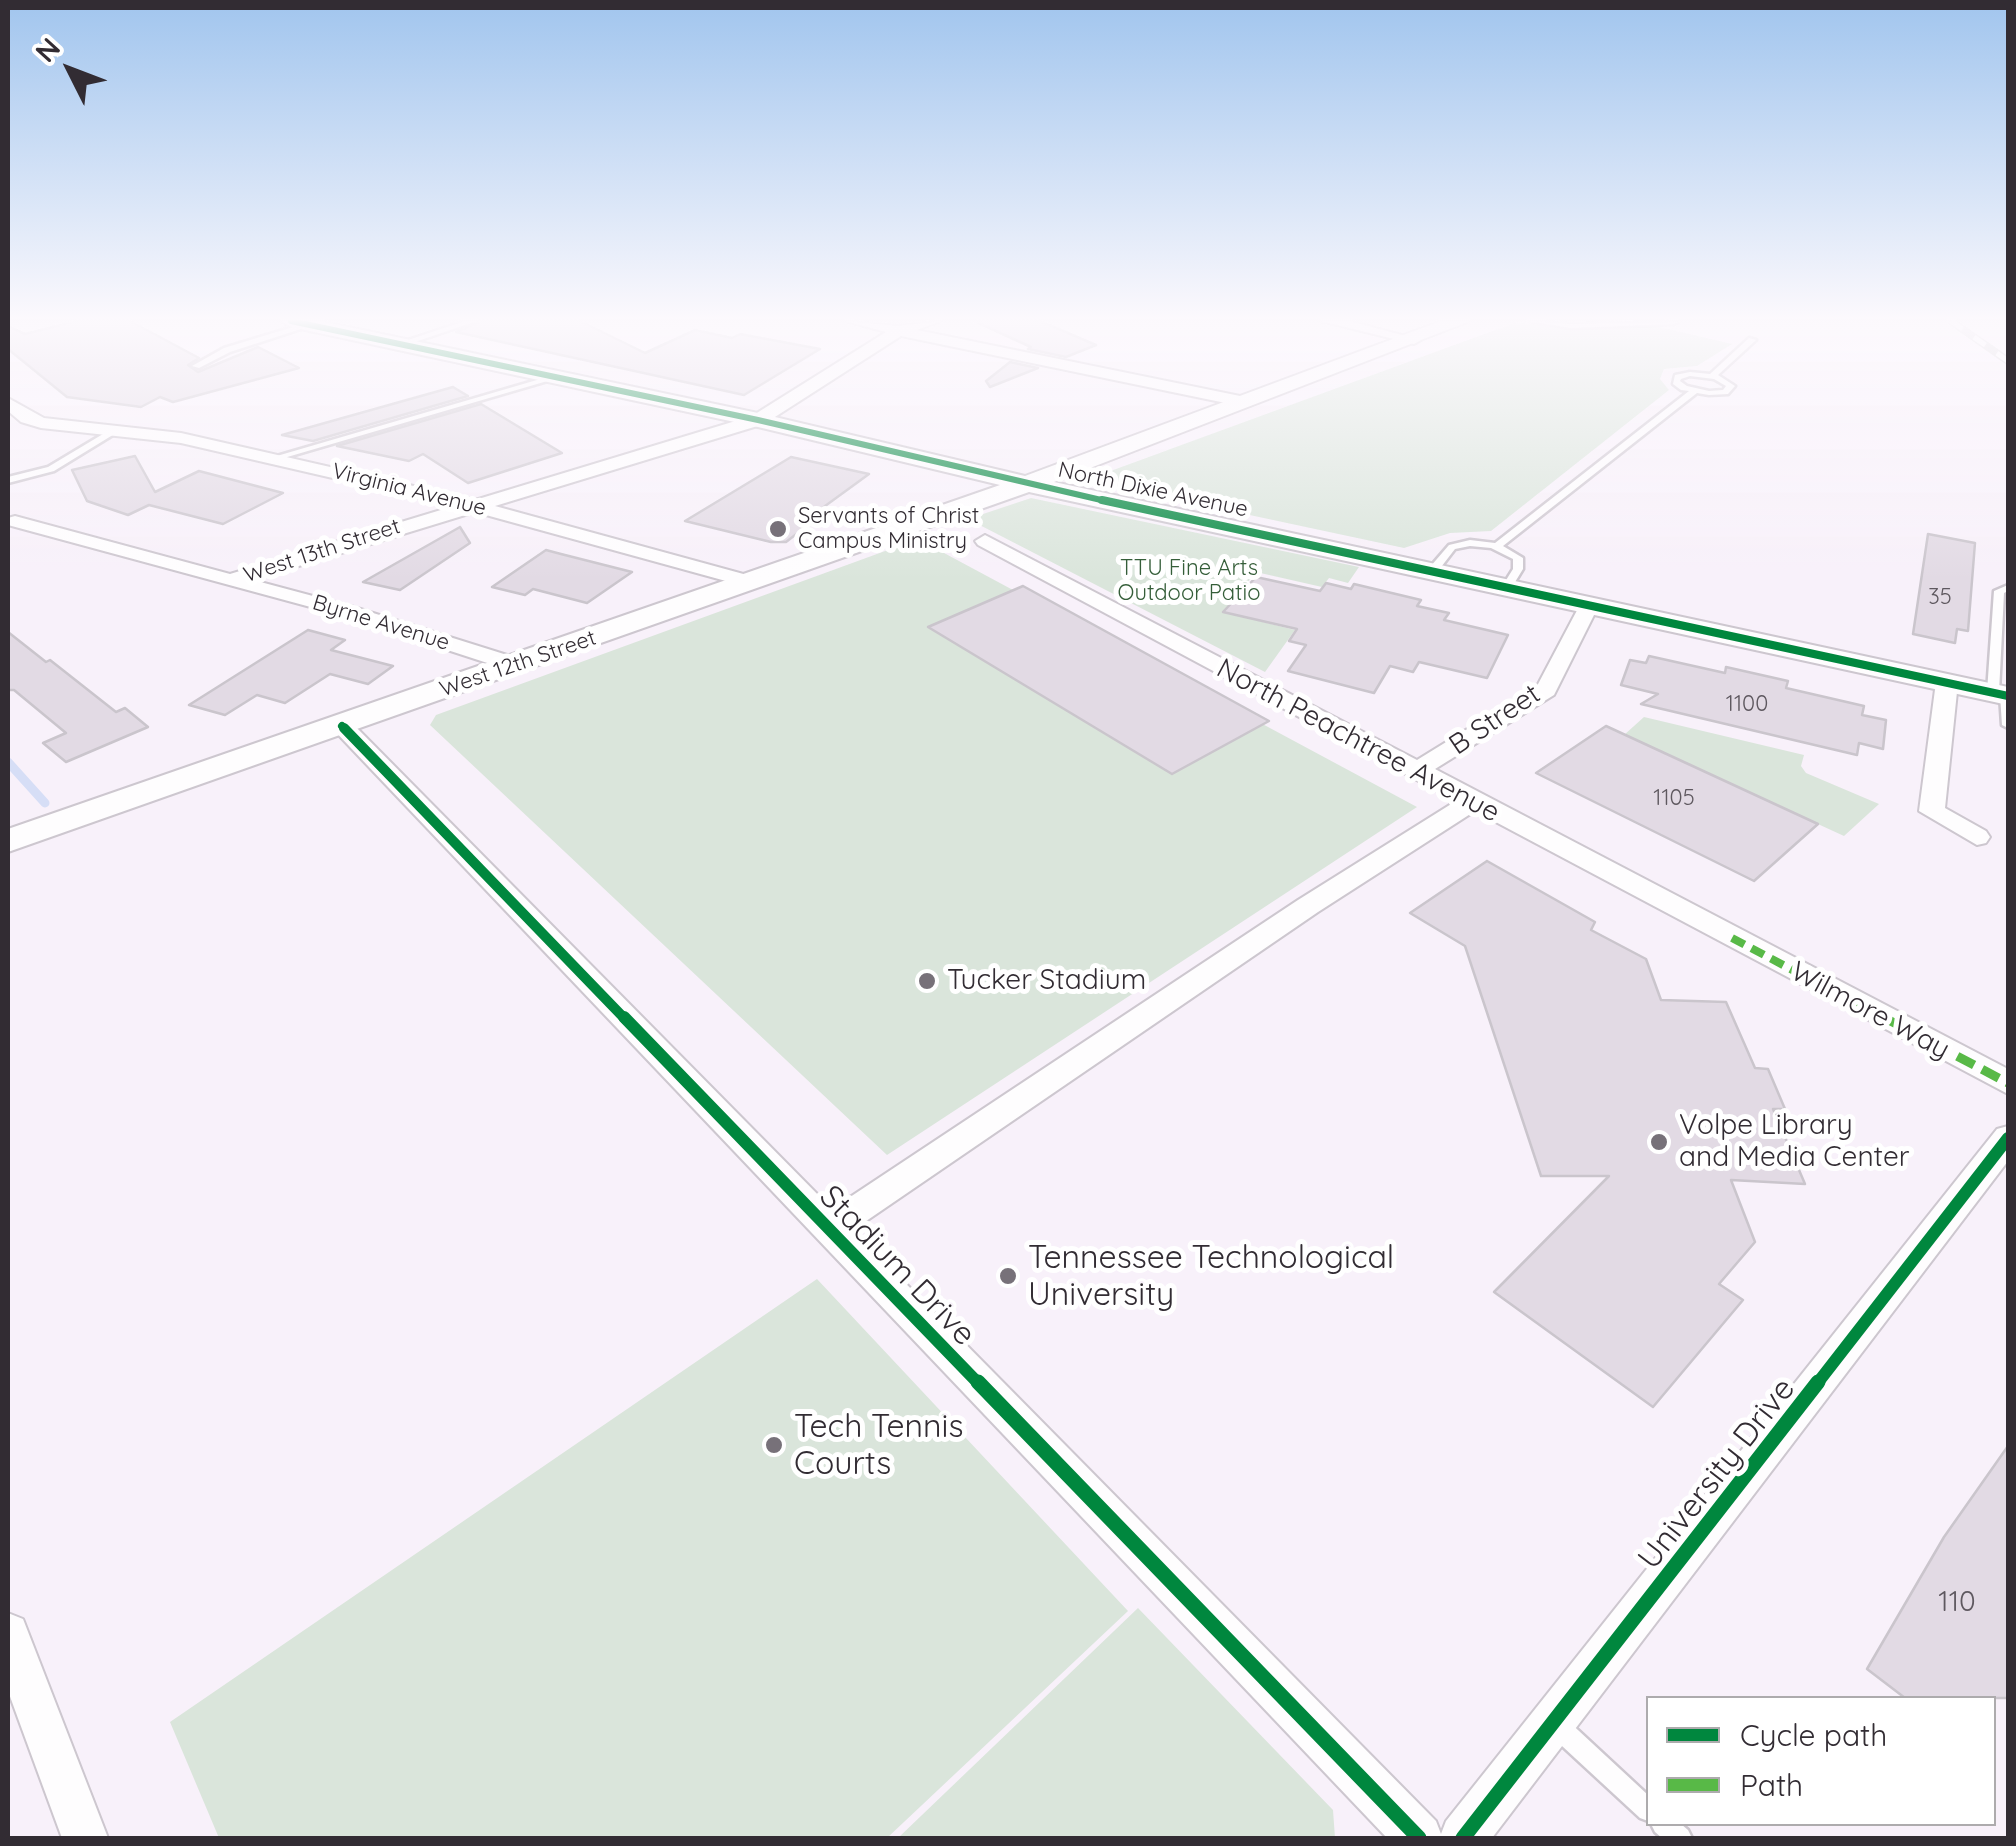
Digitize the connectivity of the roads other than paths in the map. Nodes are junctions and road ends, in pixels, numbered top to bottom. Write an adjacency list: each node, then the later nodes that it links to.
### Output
1 (13, 407): 8 (street, Virginia Avenue)
2 (452, 407): 9 (lane)
3 (698, 407): 7 (street, North Dixie Avenue)
4 (778, 407): 7 (street, West 13th Street)
5 (1231, 407): 11 (street, West 12th Street)
6 (1673, 407): 15 (lane)
7 (758, 420): 11 (street, North Dixie Avenue); 12 (street, West 13th Street)
8 (113, 431): 9 (street, Virginia Avenue); 10 (lane)
9 (274, 458): 12 (street, Virginia Avenue)
10 (8, 480)
11 (1026, 484): 16 (street, North Dixie Avenue); 18 (street, West 12th Street)
12 (469, 504): 17 (street, West 13th Street); 18 (street, Virginia Avenue)
13 (15, 522): 17 (street, Byrne Avenue)
14 (984, 541): 27 (street, North Peachtree Avenue)
15 (1496, 546): 16 (lane); 19 (lane)
16 (1434, 569): 19 (street, North Dixie Avenue)
17 (230, 580): 22 (street, Byrne Avenue)
18 (750, 582): 22 (street, West 12th Street)
19 (1508, 585): 21 (street, North Dixie Avenue)
20 (2008, 588): 24 (lane)
21 (1590, 603): 23 (street, North Dixie Avenue); 27 (street, B Street)
22 (515, 665): 26 (street, West 12th Street)
23 (1947, 682): 24 (street, North Dixie Avenue); 29 (street)
24 (2002, 695): 25 (lane)
25 (2008, 724)
26 (342, 726): 30 (street, West 12th Street); 34 (street, Stadium Drive)
27 (1416, 772): 28 (street, North Peachtree Avenue)
28 (1472, 802): 31 (street, North Peachtree Avenue); 34 (street)
29 (1977, 836)
30 (8, 841)
31 (1732, 938): 32 (street, Wilmore Way)
32 (2008, 1083)
33 (2008, 1138): 36 (street, University Drive)
34 (827, 1230): 39 (street, Stadium Drive)
35 (8, 1634): 38 (street)
36 (1554, 1723): 37 (lane); 40 (street, University Drive)
37 (1646, 1808)
38 (84, 1838)
39 (1419, 1838)
40 (1462, 1838)

